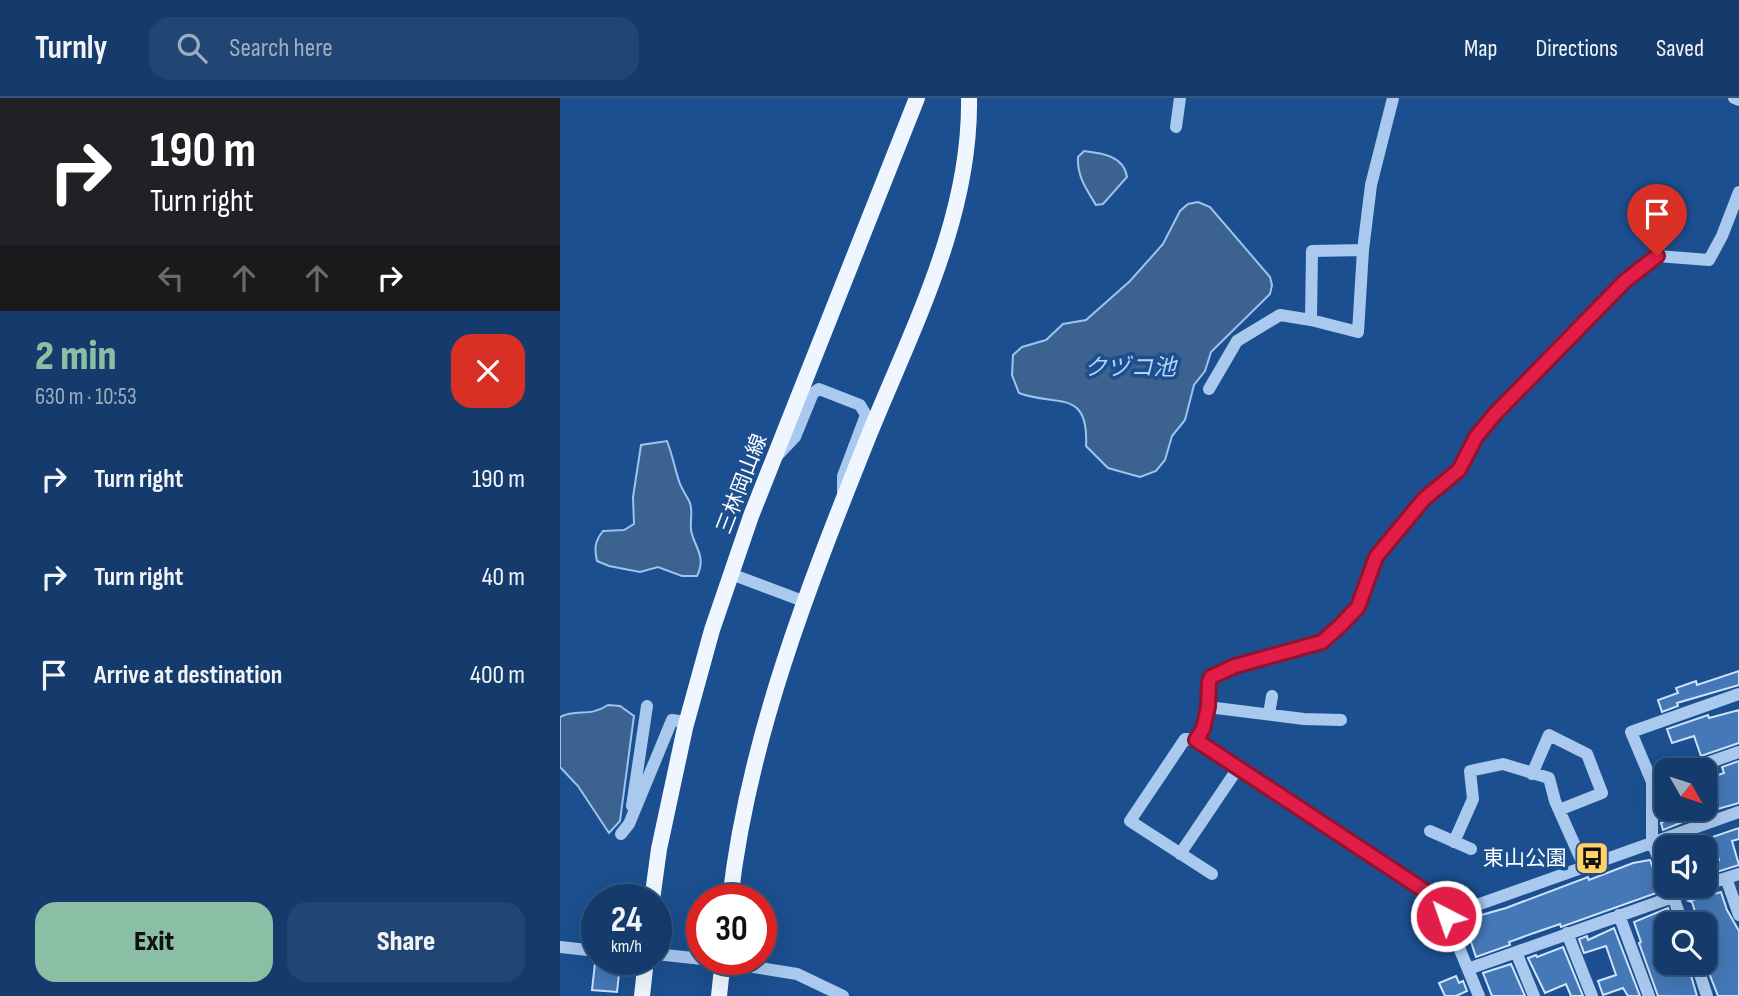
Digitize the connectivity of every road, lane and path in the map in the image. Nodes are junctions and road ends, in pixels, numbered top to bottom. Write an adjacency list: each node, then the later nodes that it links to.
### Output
1 (916, 98): 12 (main road, 三林岡山線)
2 (969, 98): 13 (main road)
3 (1180, 98): 7 (street)
4 (1393, 98): 9 (street)
5 (1734, 98): 6 (street)
6 (1739, 100)
7 (1176, 127)
8 (1739, 192): 19 (street)
9 (1363, 250): 10 (street); 10 (street)
10 (1311, 320): 11 (street)
11 (1209, 389)
12 (773, 461): 13 (street); 14 (main road, 三林岡山線)
13 (843, 500): 15 (main road)
14 (731, 574): 15 (street); 22 (main road, 三林岡山線)
15 (803, 601): 42 (main road)
16 (1739, 694): 29 (street)
17 (1272, 696): 20 (street)
18 (647, 706): 22 (street)
19 (1208, 707): 20 (street); 23 (street)
20 (1269, 714): 21 (street)
21 (1341, 720)
22 (687, 722): 41 (main road, 三林岡山線)
23 (1196, 740): 26 (street); 37 (street)
24 (1739, 752): 25 (street)
25 (1717, 760)
26 (1238, 768): 37 (street); 46 (street)
27 (1532, 774): 30 (street); 30 (street); 33 (street)
28 (1654, 781): 29 (street)
29 (1651, 782): 34 (street)
30 (1559, 810): 38 (street)
31 (1739, 812): 34 (street)
32 (1430, 831): 33 (street)
33 (1454, 842): 36 (street)
34 (1652, 842): 35 (street); 38 (street)
35 (1654, 847)
36 (1471, 849)
37 (1180, 854): 39 (street)
38 (1584, 866): 46 (street)
39 (1212, 874)
40 (1733, 876): 45 (street)
41 (654, 884)
42 (732, 884)
43 (1654, 898): 44 (street)
44 (1619, 915): 47 (street); 62 (street)
45 (1739, 915)
46 (1446, 916): 51 (street)
47 (1567, 933): 50 (street); 61 (street)
48 (560, 947): 49 (street)
49 (581, 949)
50 (1516, 952): 51 (street); 60 (street)
51 (1468, 969): 59 (street)
52 (777, 970): 58 (street)
53 (644, 975): 56 (main road)
54 (721, 975): 57 (main road)
55 (1700, 975): 63 (street)
56 (642, 996)
57 (719, 996)
58 (843, 996)
59 (1479, 996)
60 (1534, 996)
61 (1592, 996)
62 (1649, 996)
63 (1707, 996)

